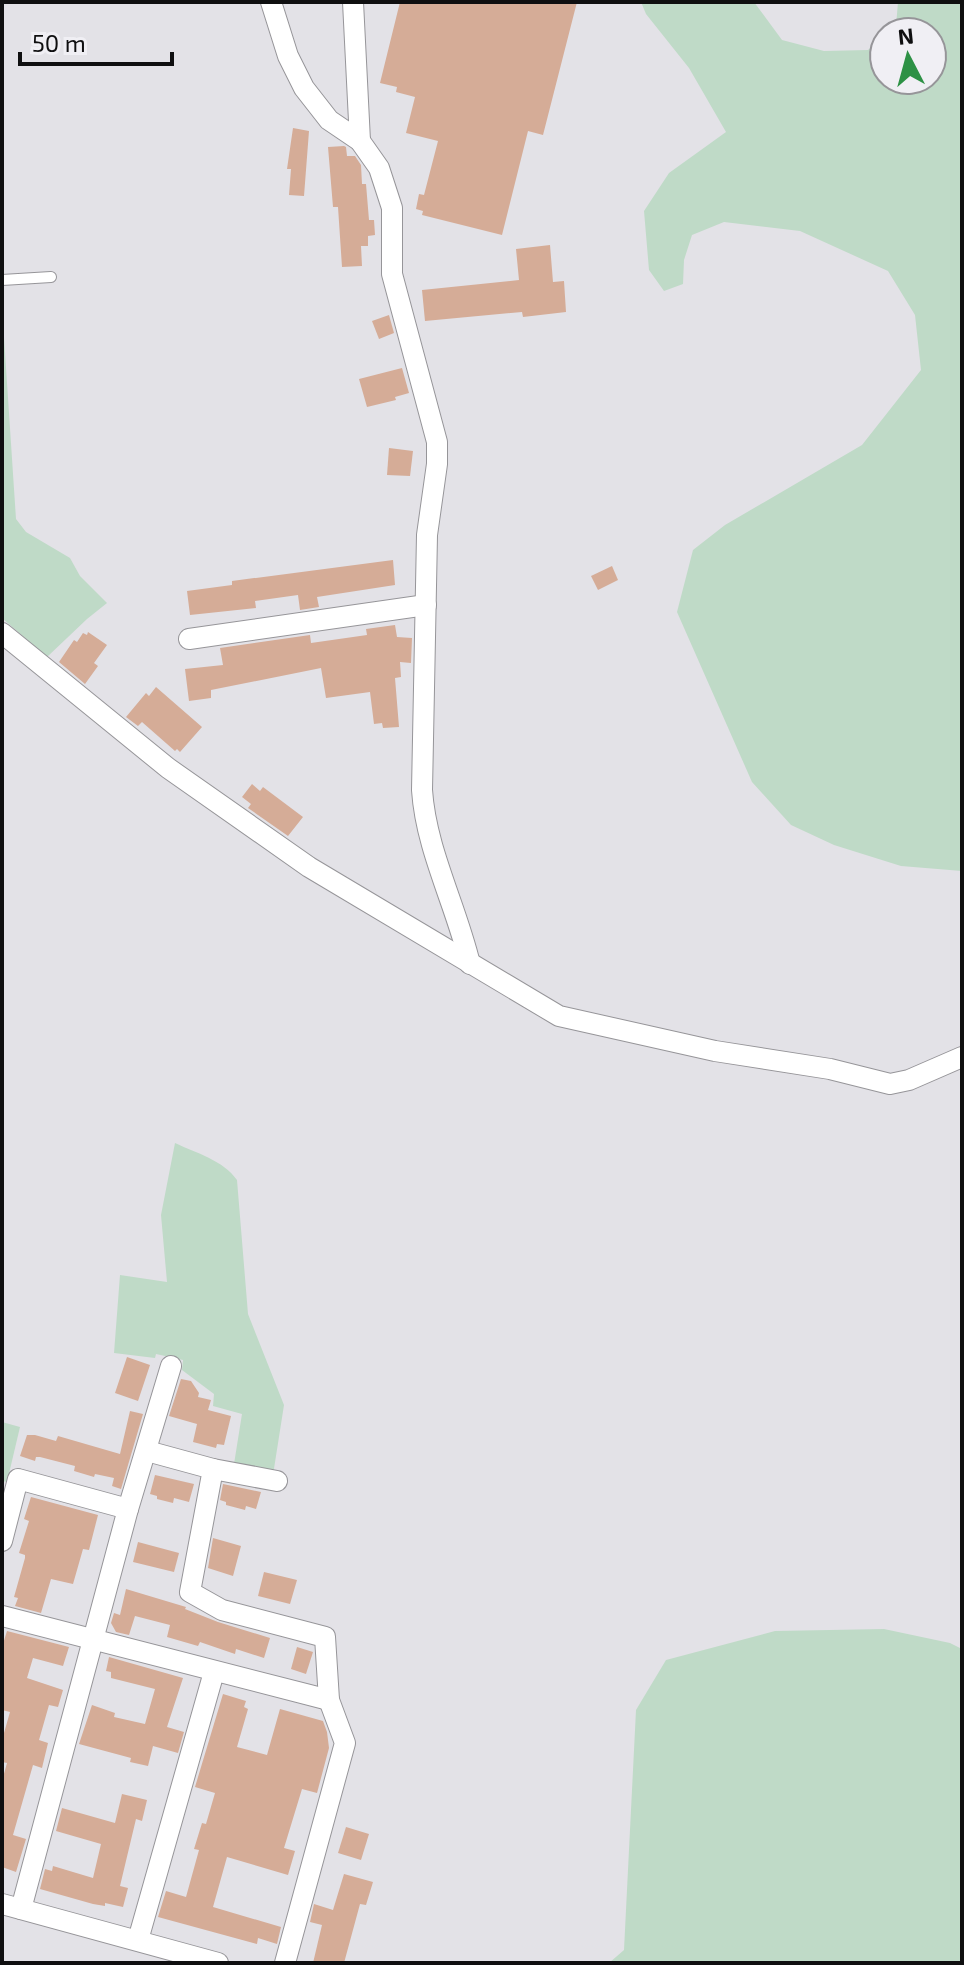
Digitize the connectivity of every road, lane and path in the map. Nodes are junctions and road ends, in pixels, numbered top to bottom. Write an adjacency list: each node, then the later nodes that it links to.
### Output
1 (271, 2): 3 (street)
2 (353, 2): 3 (street)
3 (360, 141): 6 (street)
4 (51, 277): 5 (lane)
5 (2, 280)
6 (426, 605): 8 (street); 9 (street)
7 (2, 633): 9 (street)
8 (189, 639)
9 (470, 964): 10 (street)
10 (962, 1057)
11 (171, 1366): 12 (street)
12 (147, 1451): 13 (street); 15 (street)
13 (213, 1469): 14 (street); 20 (street)
14 (277, 1481)
15 (128, 1509): 16 (street); 18 (street)
16 (2, 1541)
17 (2, 1616): 18 (street)
18 (93, 1641): 19 (street); 21 (street)
19 (214, 1672): 20 (street); 22 (street)
20 (329, 1700): 24 (street)
21 (11, 1906): 22 (street)
22 (138, 1940): 23 (street)
23 (218, 1963)
24 (285, 1963)

